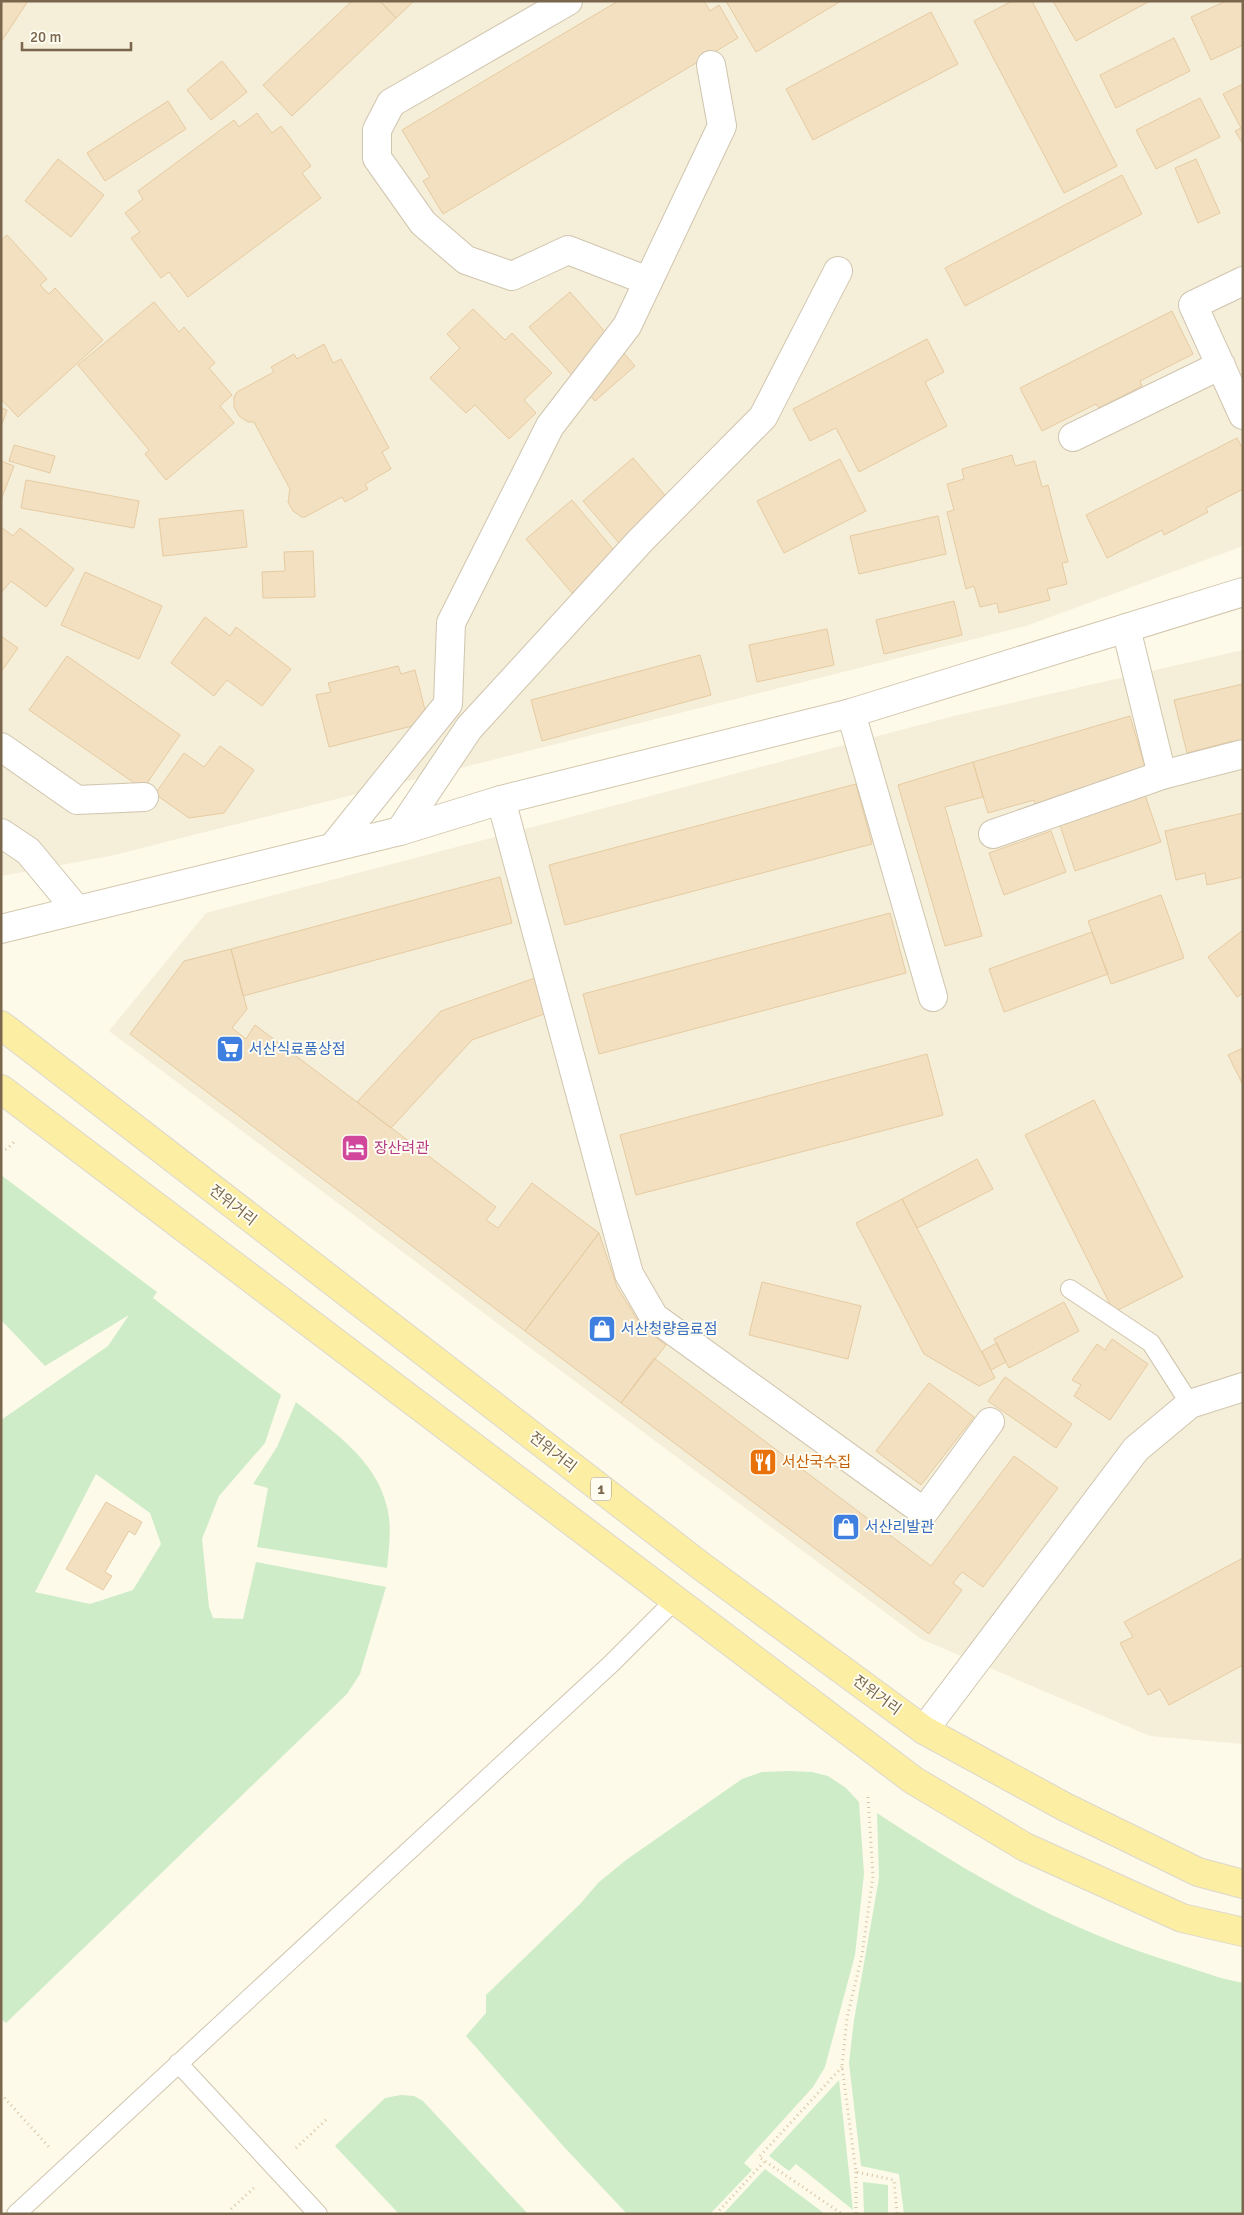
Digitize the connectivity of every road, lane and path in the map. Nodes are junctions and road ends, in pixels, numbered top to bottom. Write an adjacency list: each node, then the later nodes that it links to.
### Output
1 (568, 1): 4 (street)
2 (711, 65): 4 (street)
3 (838, 271): 17 (street)
4 (648, 281): 20 (street)
5 (1243, 281): 6 (street)
6 (1221, 365): 7 (street); 8 (street)
7 (1243, 415)
8 (1072, 438)
9 (1243, 592): 10 (street)
10 (1126, 628): 11 (street); 14 (street)
11 (851, 713): 16 (street); 23 (street)
12 (1, 747): 15 (street)
13 (1243, 754): 14 (street)
14 (1162, 775): 19 (street)
15 (144, 797)
16 (502, 800): 17 (street); 29 (street)
17 (400, 831): 20 (street)
18 (1, 833): 21 (street)
19 (993, 834)
20 (333, 847): 21 (street)
21 (76, 910): 22 (street)
22 (1, 929)
23 (933, 997)
24 (1, 1025): 31 (main road, 전위거리 / 1)
25 (1, 1089): 30 (main road)
26 (1070, 1289): 28 (lane)
27 (1243, 1387): 28 (street)
28 (1190, 1404): 31 (street)
29 (990, 1422)
30 (675, 1600): 34 (main road); 35 (lane)
31 (924, 1730): 33 (main road, 전위거리 / 1)
32 (868, 1797): 36 (path)
33 (1243, 1884)
34 (1243, 1932)
35 (178, 2063): 39 (lane); 42 (lane)
36 (842, 2066): 38 (path); 40 (path)
37 (1, 2094): 39 (path)
38 (764, 2162): 43 (path); 44 (path)
39 (66, 2167): 41 (lane)
40 (856, 2172): 45 (path); 46 (path)
41 (16, 2214)
42 (318, 2214)
43 (716, 2214)
44 (842, 2214)
45 (856, 2214)
46 (897, 2214)

